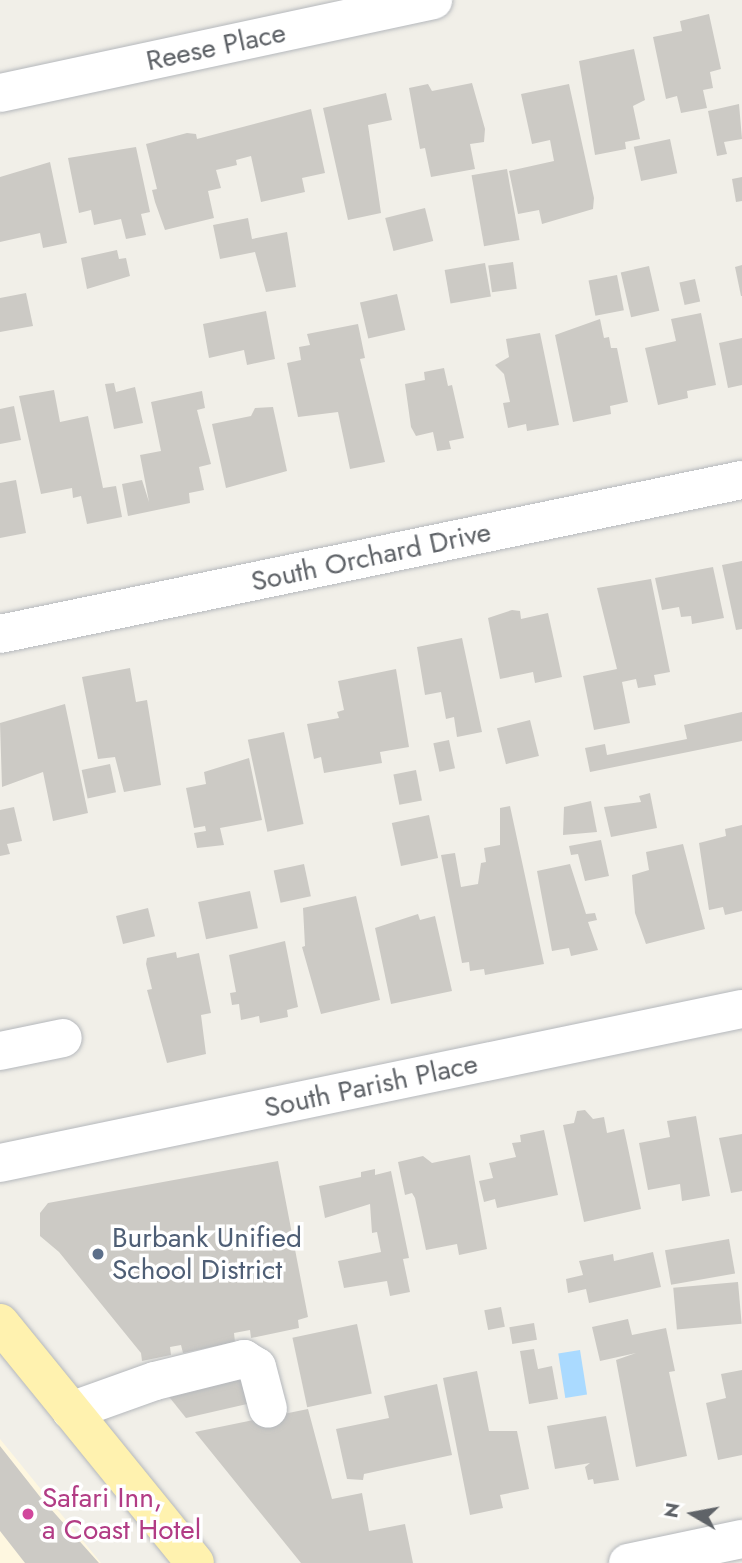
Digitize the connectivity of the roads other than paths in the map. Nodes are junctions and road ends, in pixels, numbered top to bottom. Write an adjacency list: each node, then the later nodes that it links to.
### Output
1 (433, 0): 2 (street, Reese Place)
2 (0, 93)
3 (742, 480): 4 (street, South Orchard Drive)
4 (0, 634)
5 (742, 1009): 8 (street, South Parish Place)
6 (63, 1038): 7 (street)
7 (0, 1051)
8 (0, 1163)
9 (0, 1323): 11 (main road)
10 (268, 1409): 11 (street)
11 (71, 1411): 13 (main road)
12 (742, 1539): 14 (street)
13 (195, 1563)
14 (628, 1563)

